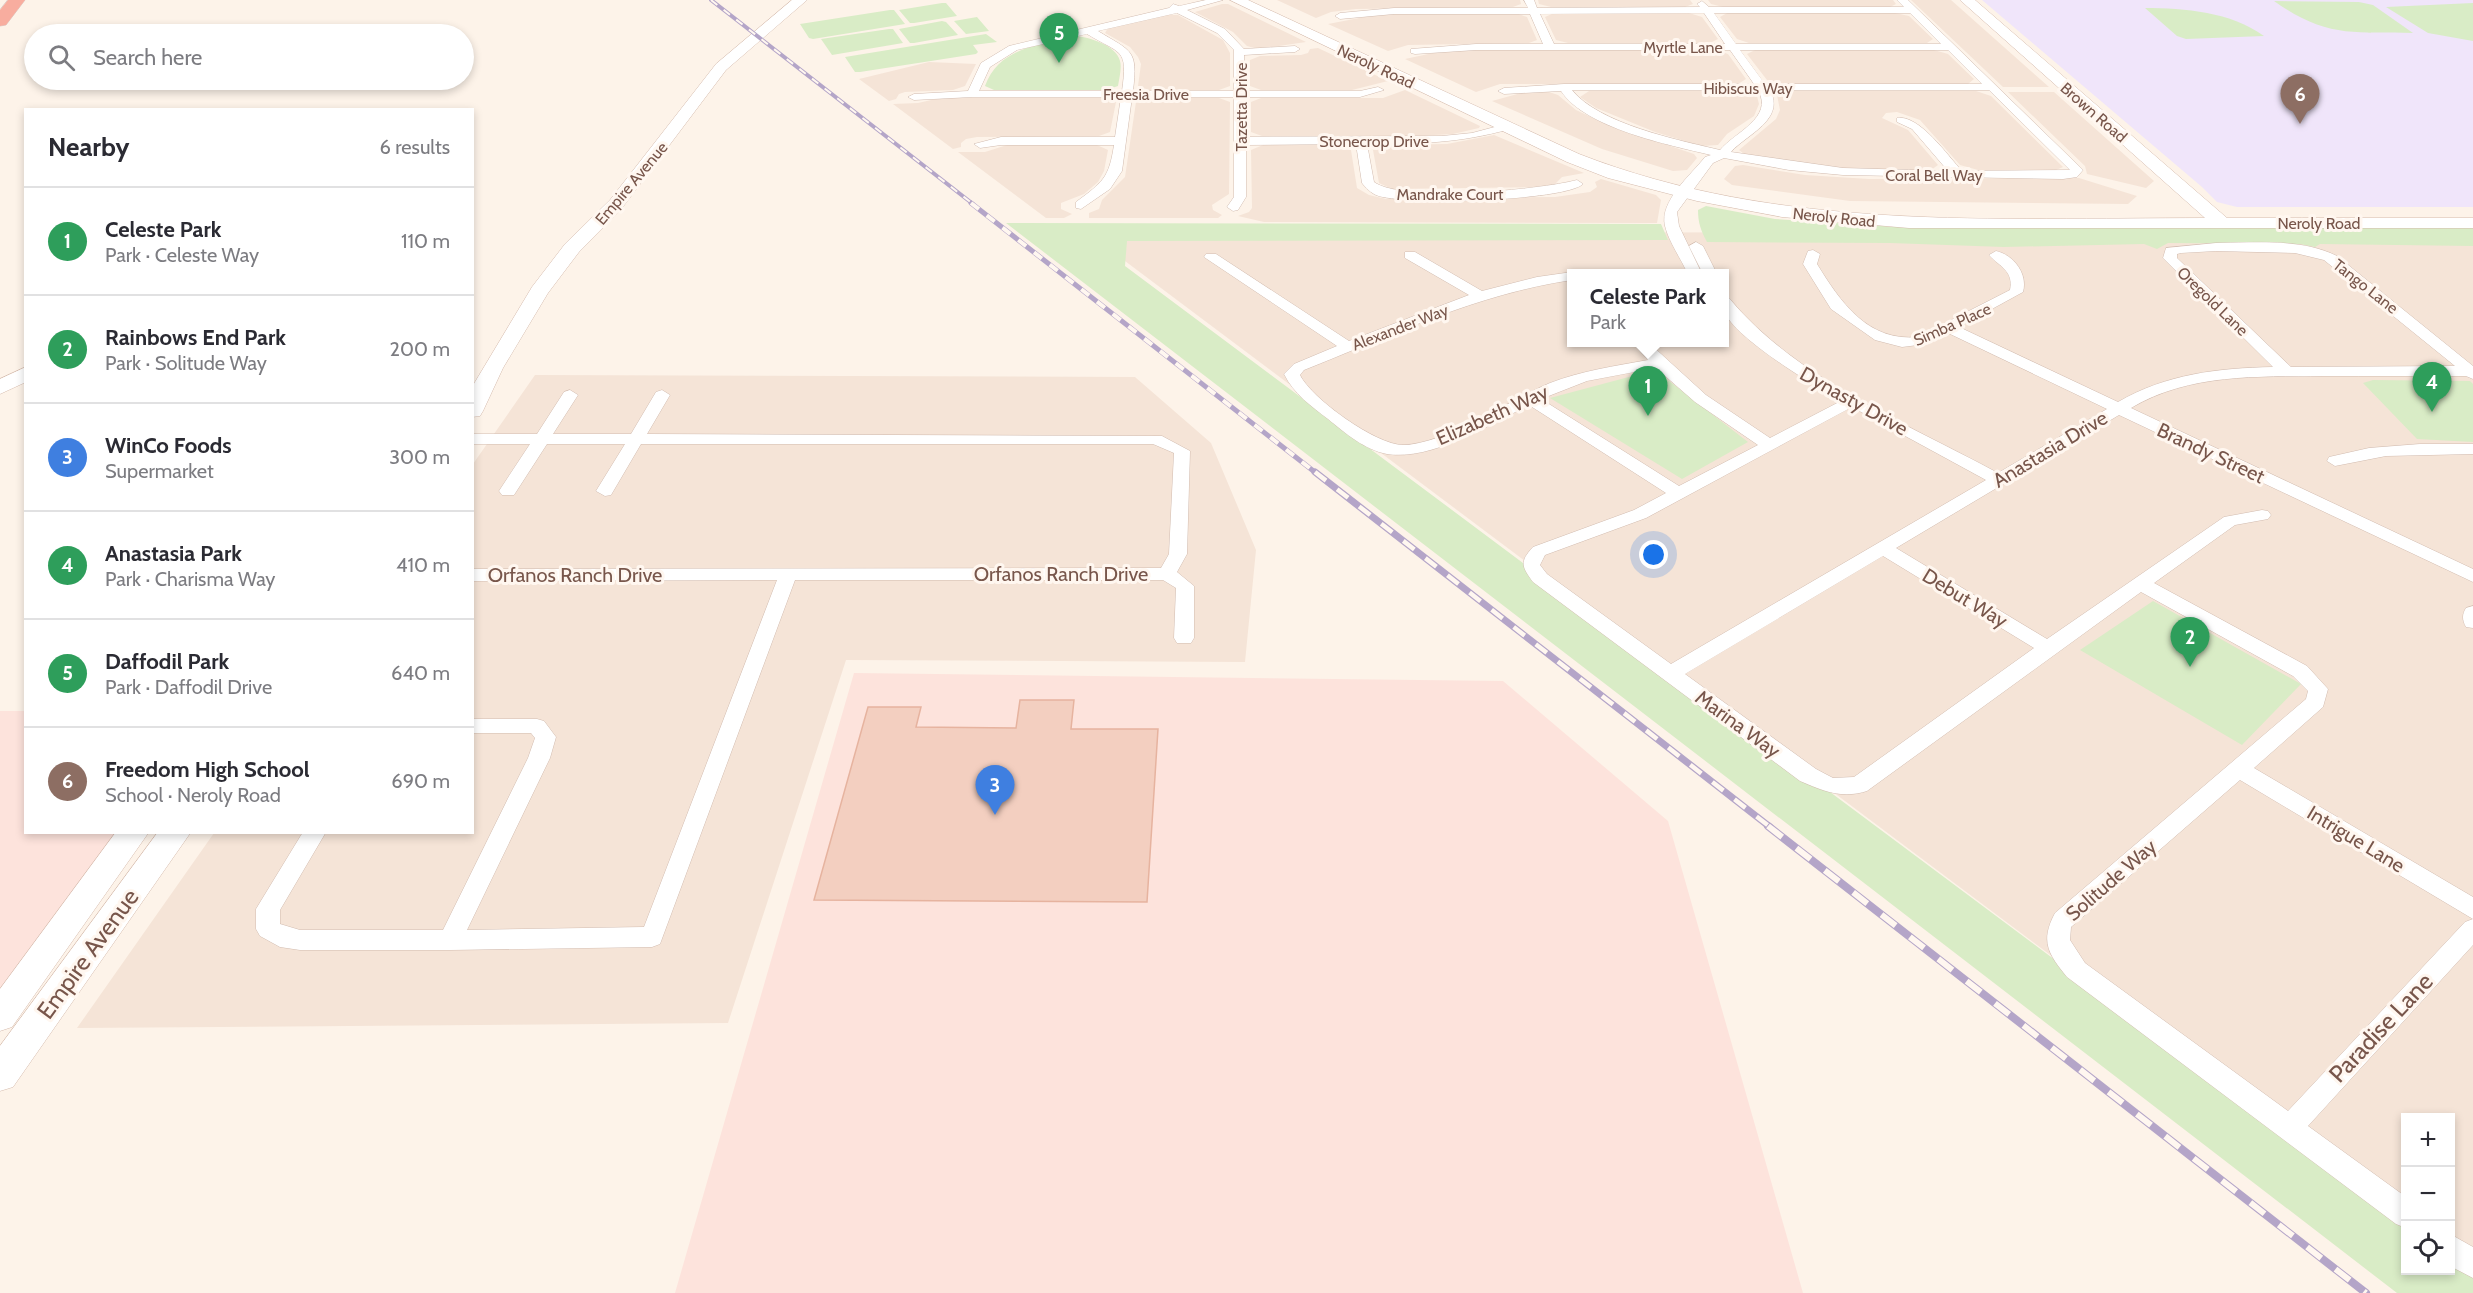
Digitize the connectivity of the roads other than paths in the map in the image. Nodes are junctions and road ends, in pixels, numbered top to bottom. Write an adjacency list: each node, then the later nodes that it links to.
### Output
1 (17, 0): 16 (highway)
2 (800, 0): 11 (street, Empire Avenue)
3 (1200, 0): 12 (street)
4 (1218, 0): 12 (street)
5 (1237, 0): 34 (street, Neroly Road)
6 (1257, 0): 42 (street, Neroly Road)
7 (1699, 0): 13 (street)
8 (1902, 0): 14 (street, Coral Bell Way)
9 (1966, 0): 47 (street, Brown Road)
10 (1532, 5): 13 (street); 15 (street); 18 (street)
11 (788, 6): 65 (street, Empire Avenue)
12 (1175, 8): 17 (street); 23 (street, Tazetta Drive)
13 (1707, 10): 14 (street); 19 (street)
14 (1913, 10): 20 (street, Coral Bell Way)
15 (1340, 16)
16 (0, 21)
17 (1087, 29): 29 (street); 30 (street)
18 (1550, 47): 19 (street, Myrtle Lane); 22 (street, Myrtle Lane)
19 (1733, 47): 20 (street, Myrtle Lane); 26 (street)
20 (1951, 47): 25 (street, Coral Bell Way)
21 (1295, 49): 23 (street)
22 (1415, 51)
23 (1240, 52): 31 (street, Tazetta Drive)
24 (1564, 87): 26 (street, Hibiscus Way); 28 (street, Hibiscus Way); 39 (street, Coral Bell Way)
25 (1993, 87): 26 (street, Hibiscus Way); 40 (street, Coral Bell Way)
26 (1763, 88): 39 (street)
27 (1378, 90): 31 (street, Freesia Drive)
28 (1504, 91)
29 (972, 94): 30 (street, Freesia Drive); 32 (street, Freesia Drive)
30 (1127, 94): 31 (street, Freesia Drive); 35 (street)
31 (1240, 94): 36 (street, Tazetta Drive)
32 (914, 97)
33 (1901, 120): 40 (street)
34 (1506, 127): 37 (street, Stonecrop Drive); 42 (street, Neroly Road)
35 (1120, 141): 38 (street); 43 (street)
36 (1241, 141): 37 (street, Stonecrop Drive); 44 (street, Tazetta Drive)
37 (1361, 141): 41 (street, Mandrake Court)
38 (980, 144)
39 (1722, 155): 40 (street, Coral Bell Way); 42 (street)
40 (1958, 175)
41 (1577, 184)
42 (1693, 190): 47 (street, Neroly Road); 55 (street); 56 (street)
43 (1081, 205)
44 (1233, 207)
45 (2385, 213): 46 (street, Neroly Road); 47 (street, Neroly Road); 48 (street)
46 (2473, 213)
47 (2216, 218): 48 (street, Neroly Road)
48 (2294, 223): 49 (street, Neroly Road)
49 (2473, 224)
50 (2239, 248): 66 (street, Oregold Lane); 67 (street, Tango Lane)
51 (1813, 254): 61 (street, Simba Place)
52 (1410, 255): 58 (street)
53 (1996, 255): 61 (street, Simba Place)
54 (1211, 257): 63 (street)
55 (1693, 269)
56 (1708, 269)
57 (1567, 277): 58 (street, Alexander Way)
58 (1481, 296): 63 (street, Alexander Way)
59 (1729, 307): 77 (street, Dynasty Drive)
60 (1729, 322): 77 (street, Dynasty Drive)
61 (1949, 328): 78 (street, Brandy Street)
62 (1644, 347): 64 (street)
63 (1348, 348): 79 (street, Alexander Way)
64 (1659, 363): 74 (street, Elizabeth Way); 83 (street)
65 (482, 368): 69 (street, Empire Avenue); 75 (street, Empire Avenue)
66 (2286, 371): 67 (street, Anastasia Drive); 78 (street, Anastasia Drive)
67 (2472, 372)
68 (24, 374): 70 (street)
69 (474, 386)
70 (0, 388)
71 (24, 390): 76 (street)
72 (570, 394): 81 (street)
73 (662, 395): 82 (street)
74 (1529, 398): 79 (street, Elizabeth Way); 89 (street)
75 (474, 402)
76 (0, 404)
77 (1847, 404): 83 (street, Marina Way); 86 (street, Dynasty Drive)
78 (2116, 408): 86 (street, Anastasia Drive); 95 (street, Brandy Street)
79 (1335, 415)
80 (474, 439): 81 (street, Orfanos Ranch Drive)
81 (541, 439): 82 (street, Orfanos Ranch Drive); 87 (street)
82 (634, 440): 88 (street); 92 (street, Orfanos Ranch Drive)
83 (1770, 445): 89 (street, Marina Way)
84 (2473, 449): 85 (street)
85 (2335, 461)
86 (1994, 482): 91 (street, Anastasia Drive)
87 (508, 492)
88 (605, 492)
89 (1679, 494): 101 (street, Marina Way)
90 (2262, 515): 96 (street, Marina Way)
91 (1882, 548): 100 (street, Debut Way); 101 (street, Anastasia Drive)
92 (1167, 574): 94 (street, Orfanos Ranch Drive); 99 (street)
93 (474, 575): 94 (street, Orfanos Ranch Drive)
94 (788, 575): 109 (street)
95 (2473, 576)
96 (2140, 583): 100 (street, Marina Way); 103 (street, Solitude Way)
97 (2473, 612): 98 (street)
98 (2473, 622)
99 (1184, 638)
100 (2048, 648): 101 (street, Marina Way)
101 (1670, 674)
102 (474, 726): 109 (street)
103 (2239, 769): 107 (street, Intrigue Lane); 112 (street, Solitude Way)
104 (134, 834): 110 (street, Empire Avenue)
105 (175, 834): 111 (street, Empire Avenue)
106 (314, 834): 109 (street)
107 (2473, 909)
108 (2473, 929): 112 (street, Paradise Lane)
109 (450, 940)
110 (0, 1016)
111 (0, 1075)
112 (2289, 1128): 113 (street, Solitude Way)
113 (2401, 1210)
114 (2455, 1251): 115 (street)
115 (2473, 1264)

